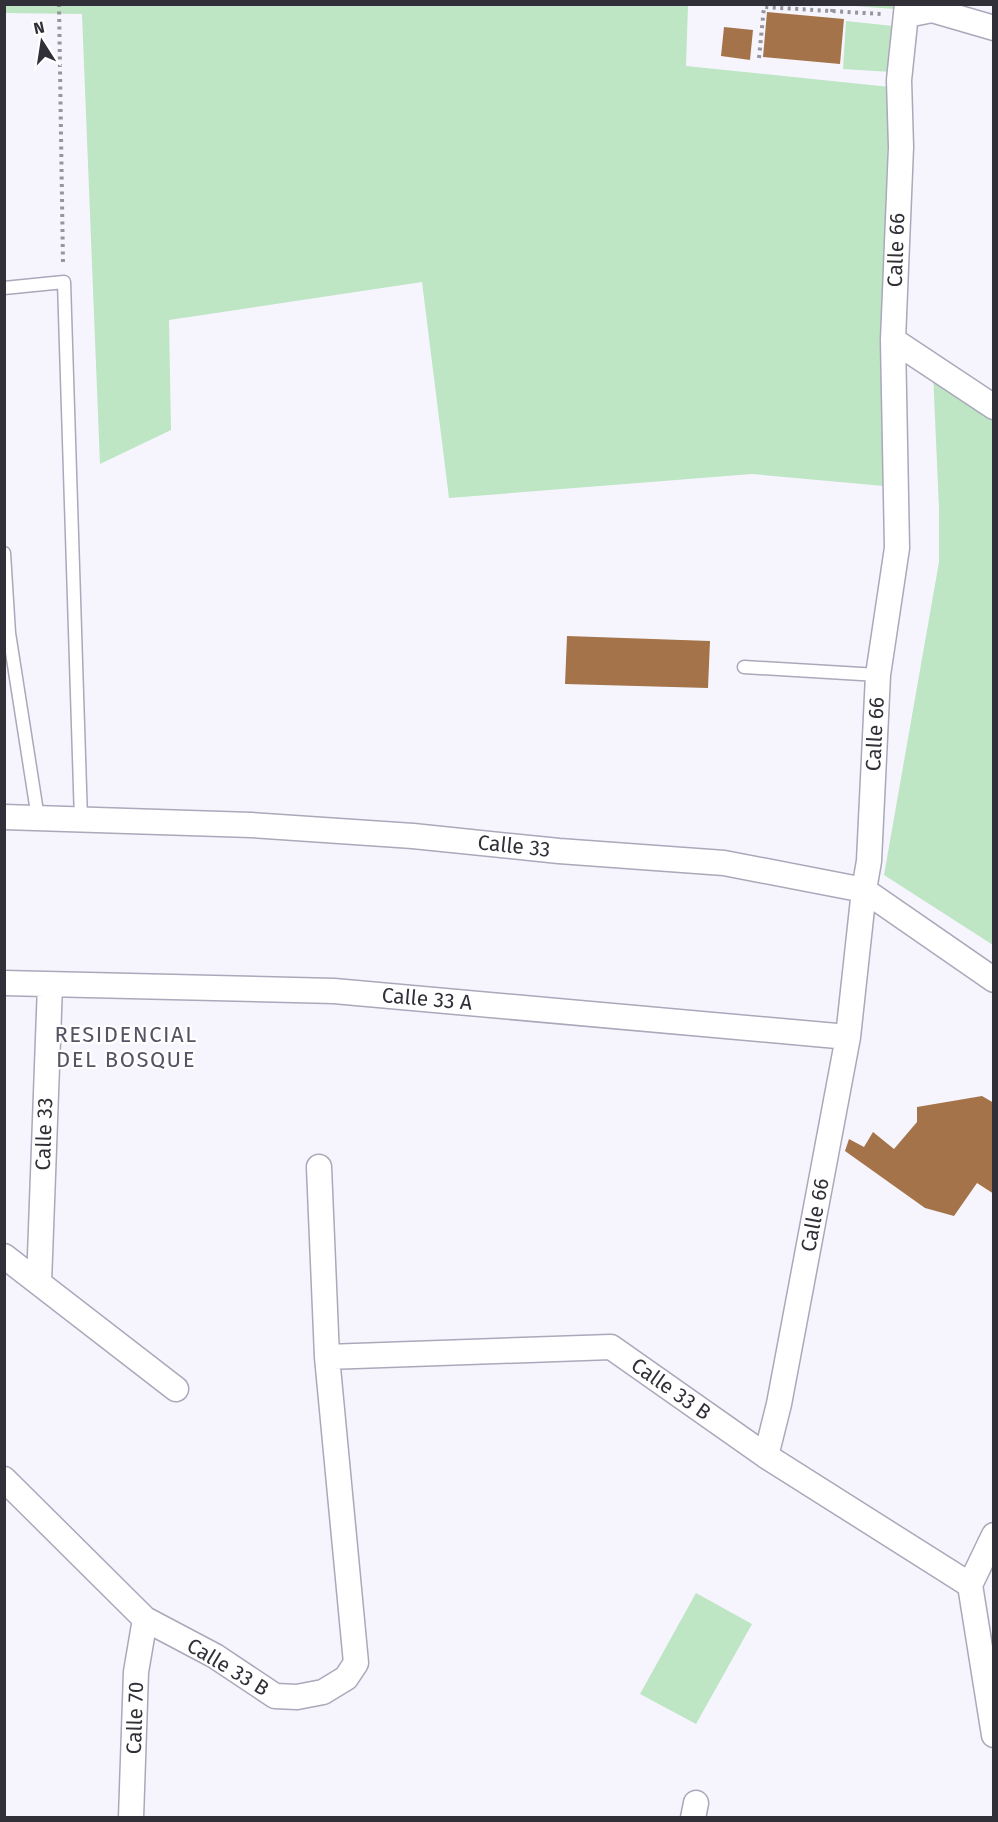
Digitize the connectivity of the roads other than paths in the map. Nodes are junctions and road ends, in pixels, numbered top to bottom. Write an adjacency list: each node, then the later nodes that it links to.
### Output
1 (907, 10): 2 (street); 4 (street, Calle 66)
2 (993, 28)
3 (4, 288): 11 (lane)
4 (892, 340): 5 (street); 8 (street, Calle 66)
5 (993, 407)
6 (4, 553): 10 (lane)
7 (744, 667): 8 (lane)
8 (878, 675): 12 (street, Calle 66)
9 (4, 817): 10 (street, Calle 33)
10 (38, 818): 11 (street, Calle 33)
11 (81, 820): 12 (street, Calle 33)
12 (864, 890): 13 (street, Calle 33); 16 (street, Calle 66)
13 (993, 980)
14 (4, 983): 15 (street, Calle 33 A)
15 (50, 985): 16 (street, Calle 33 A); 19 (street, Calle 33)
16 (848, 1037): 22 (street, Calle 66)
17 (319, 1167): 20 (street, Calle 33 B)
18 (4, 1256): 19 (street)
19 (39, 1283): 21 (street)
20 (327, 1358): 22 (street, Calle 33 B); 27 (street, Calle 33 B)
21 (176, 1389)
22 (766, 1456): 26 (street, Calle 33 B)
23 (4, 1479): 24 (street, Calle 33 B)
24 (16, 1504): 27 (street, Calle 33 B)
25 (993, 1535): 26 (street)
26 (970, 1585): 28 (street)
27 (145, 1619): 29 (street, Calle 70)
28 (993, 1735)
29 (131, 1818)

